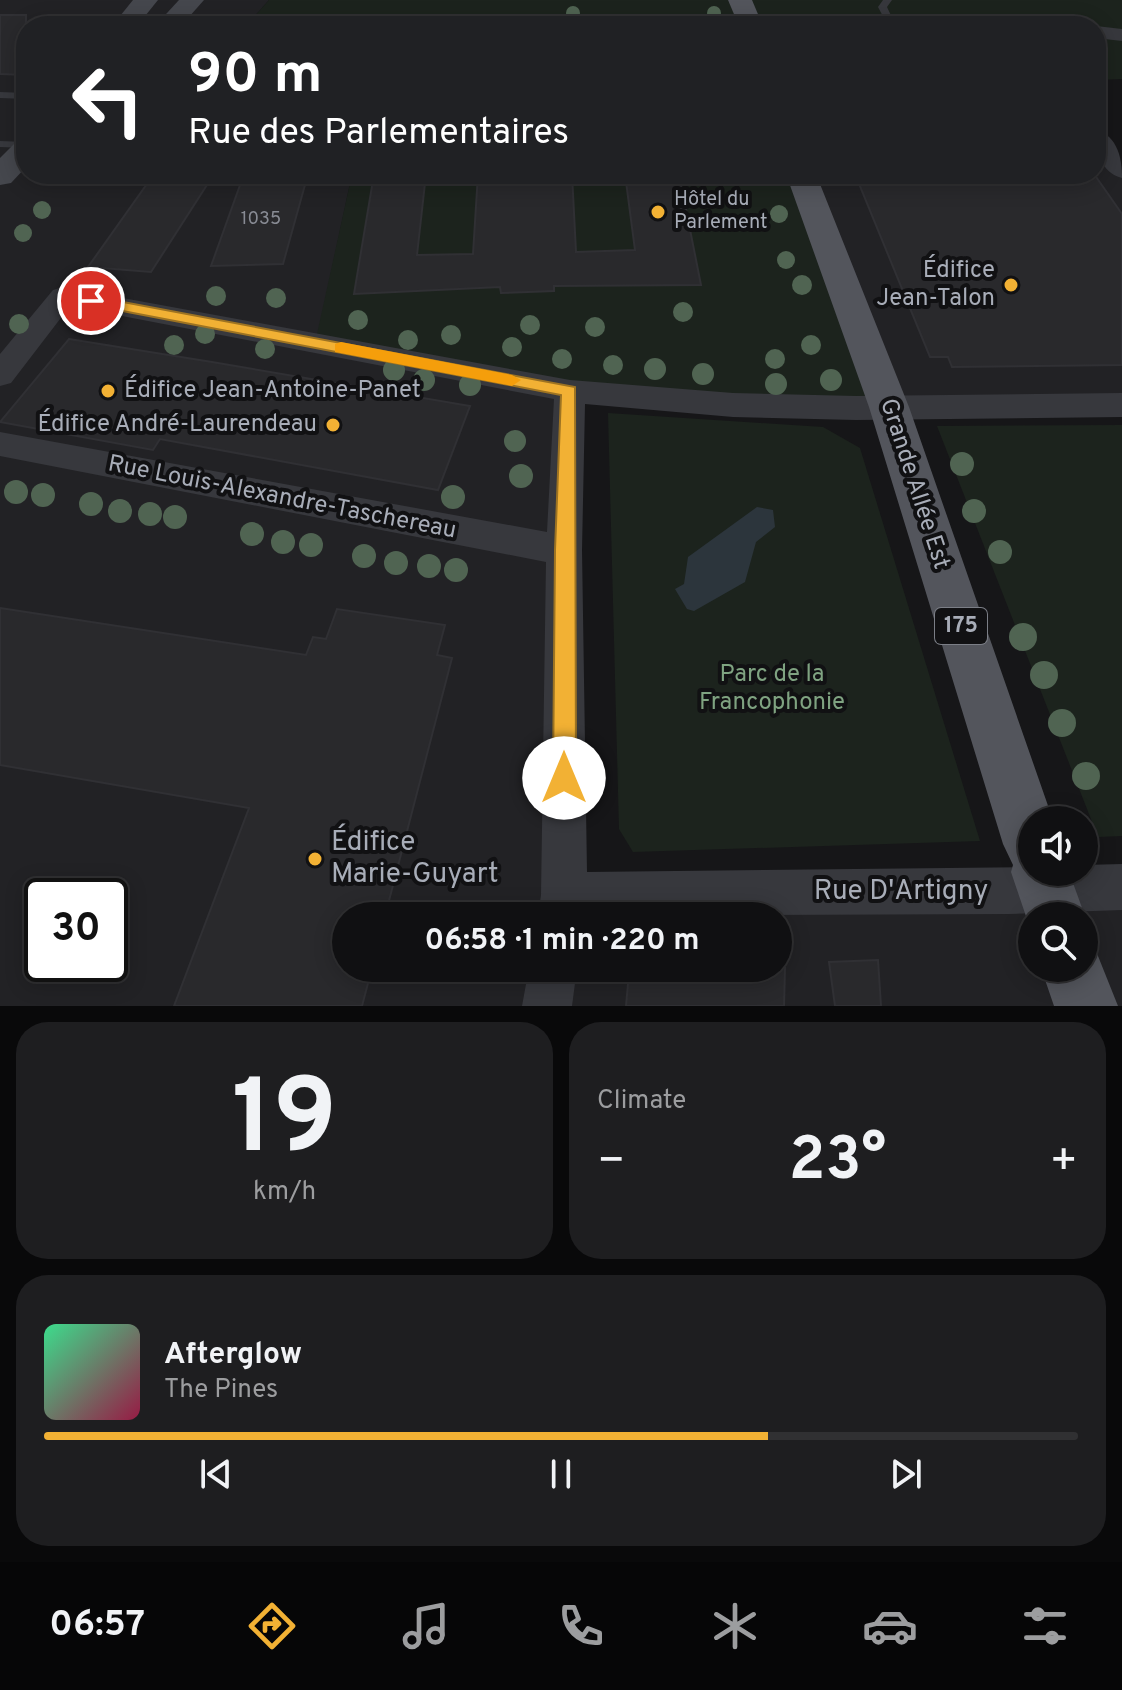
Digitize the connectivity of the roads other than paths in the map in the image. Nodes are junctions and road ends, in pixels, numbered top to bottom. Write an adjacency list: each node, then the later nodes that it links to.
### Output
1 (146, 0): 3 (main road)
2 (192, 0): 4 (main road)
3 (132, 16)
4 (177, 16)
5 (1106, 150): 7 (street)
6 (16, 158): 8 (main road)
7 (1122, 171)
8 (0, 176)
9 (805, 184): 13 (main road, Grande Allée Est / 175)
10 (0, 375): 11 (street)
11 (570, 391): 13 (street); 15 (street)
12 (1122, 405): 13 (street)
13 (889, 407): 16 (main road, Grande Allée Est / 175)
14 (0, 444): 15 (street, Rue Louis-Alexandre-Taschereau)
15 (564, 550): 20 (street)
16 (1019, 806)
17 (1098, 885): 19 (street, Rue D'Artigny)
18 (1024, 886): 21 (street, Rue D'Artigny)
19 (1122, 887)
20 (563, 902)
21 (682, 902)
22 (551, 982): 24 (street)
23 (1077, 982): 25 (main road)
24 (547, 1006)
25 (1086, 1006)

